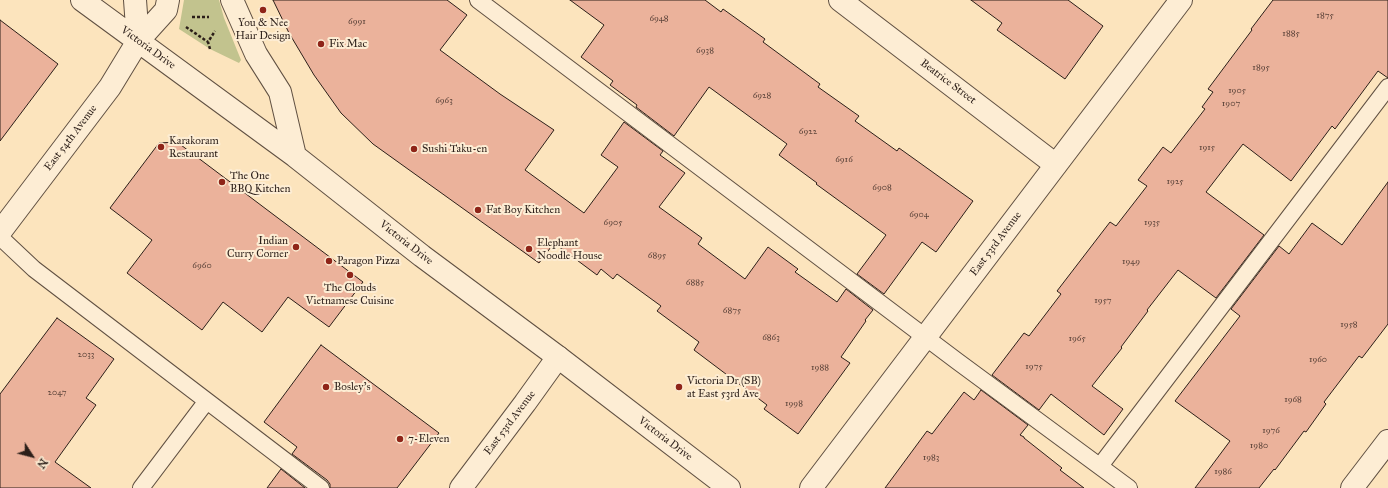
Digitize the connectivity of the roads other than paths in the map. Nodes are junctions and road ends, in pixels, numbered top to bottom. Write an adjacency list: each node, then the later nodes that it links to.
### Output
1 (82, 0): 8 (street, Victoria Drive)
2 (135, 0): 8 (street)
3 (168, 0): 8 (street, East 54th Avenue)
4 (232, 0): 10 (street)
5 (478, 0): 14 (lane)
6 (840, 0): 11 (street, Beatrice Street)
7 (1181, 0): 11 (street, East 53rd Avenue)
8 (138, 41): 10 (street, Victoria Drive); 12 (street, East 54th Avenue)
9 (1388, 87): 18 (lane)
10 (294, 156): 15 (street, Victoria Drive)
11 (1056, 165): 14 (street, East 53rd Avenue)
12 (0, 232)
13 (0, 237): 16 (lane)
14 (925, 337): 18 (lane); 23 (street, East 53rd Avenue)
15 (558, 357): 21 (street, East 53rd Avenue); 22 (street, Victoria Drive)
16 (206, 402): 19 (lane); 20 (lane)
17 (1388, 441): 25 (street)
18 (1100, 466): 24 (lane)
19 (142, 488)
20 (321, 488)
21 (461, 488)
22 (729, 488)
23 (811, 488)
24 (1129, 488)
25 (1352, 488)

